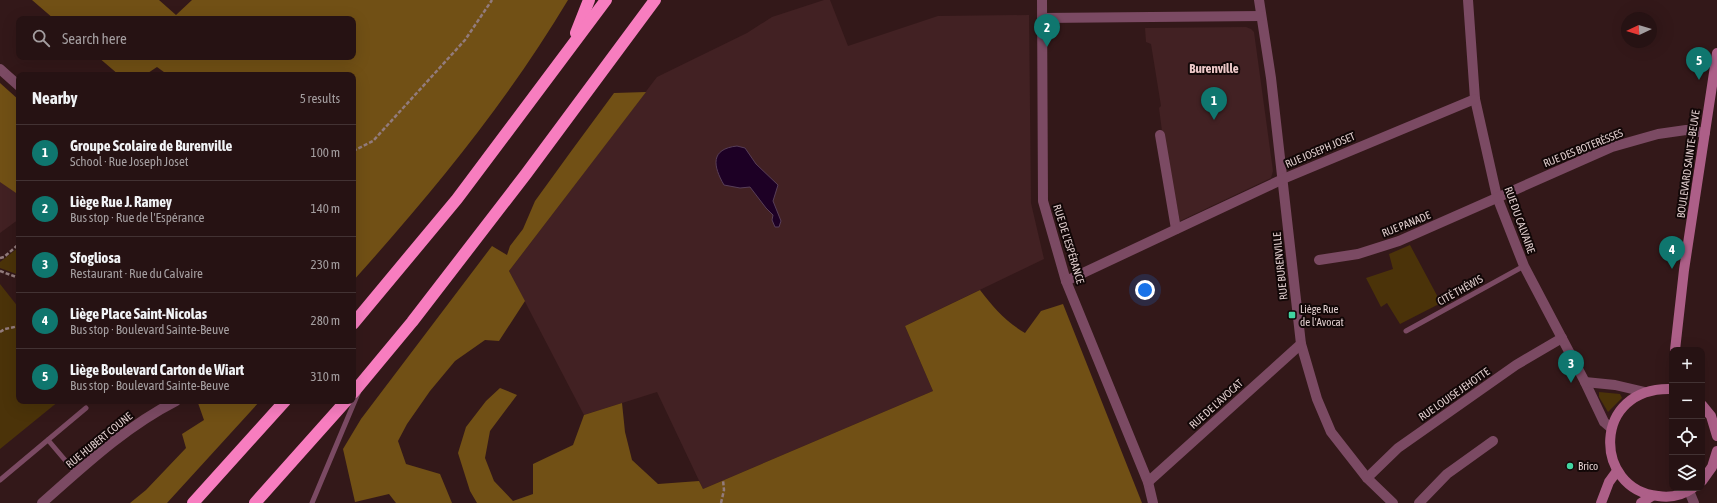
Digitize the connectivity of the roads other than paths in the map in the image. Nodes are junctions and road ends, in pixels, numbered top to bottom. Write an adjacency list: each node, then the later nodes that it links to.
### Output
1 (589, 0): 11 (highway)
2 (606, 0): 11 (highway)
3 (655, 0): 8 (highway)
4 (666, 0): 8 (highway)
5 (1042, 0): 10 (street, RUE DE L'ESPÉRANCE)
6 (1259, 0): 9 (street, RUE BURENVILLE)
7 (1468, 0): 16 (street, RUE DU CALVAIRE)
8 (644, 16): 30 (highway)
9 (1261, 16): 10 (street); 19 (street, RUE BURENVILLE)
10 (1042, 18): 24 (street, RUE DE L'ESPÉRANCE)
11 (571, 48): 25 (highway)
12 (1717, 53): 15 (street, BOULEVARD SAINTE-BEUVE)
13 (0, 69): 14 (street)
14 (16, 83)
15 (1714, 94): 17 (street, BOULEVARD SAINTE-BEUVE)
16 (1475, 99): 19 (street, RUE JOSEPH JOSET); 20 (street, RUE DU CALVAIRE)
17 (1705, 133): 20 (street, RUE DES BOTERÈSSES); 29 (street, BOULEVARD SAINTE-BEUVE)
18 (1160, 135): 21 (street)
19 (1283, 179): 21 (street, RUE JOSEPH JOSET); 28 (street, RUE BURENVILLE)
20 (1497, 197): 22 (street, RUE PANADE); 23 (street, RUE DU CALVAIRE)
21 (1176, 229): 24 (street, RUE JOSEPH JOSET)
22 (1319, 260)
23 (1524, 266): 26 (lane, CITÉ THÉWIS); 27 (street, RUE DU CALVAIRE)
24 (1066, 281): 53 (street, RUE DE L'ESPÉRANCE)
25 (356, 320)
26 (1406, 331)
27 (1562, 338): 31 (street, RUE DU CALVAIRE); 51 (street, RUE LOUISE JEHOTTE)
28 (1301, 344): 51 (street, RUE BURENVILLE); 53 (street, RUE DE L'AVOCAT)
29 (1675, 347)
30 (364, 380): 32 (highway); 35 (lane)
31 (1585, 382): 34 (street); 43 (street, RUE DU CALVAIRE)
32 (356, 389)
33 (1669, 389): 34 (street)
34 (1644, 392): 43 (street)
35 (356, 399)
36 (171, 404): 49 (street, RUE HUBERT COUNE)
37 (282, 404): 58 (highway)
38 (343, 404): 59 (highway)
39 (354, 404): 60 (lane)
40 (86, 408): 45 (lane)
41 (1705, 408): 42 (street)
42 (1714, 416): 44 (street)
43 (1611, 428): 48 (street)
44 (1717, 436)
45 (48, 440): 49 (lane); 52 (lane)
46 (1493, 441): 63 (street)
47 (1717, 452): 50 (street)
48 (1617, 471): 56 (street); 64 (street)
49 (76, 473): 57 (street, RUE HUBERT COUNE)
50 (1705, 477)
51 (1367, 478): 62 (street, RUE BURENVILLE)
52 (0, 480)
53 (1148, 482): 61 (street, RUE DE L'ESPÉRANCE)
54 (1686, 491): 56 (street)
55 (1691, 491): 66 (street)
56 (1652, 496): 65 (street)
57 (42, 503)
58 (193, 503)
59 (255, 503)
60 (312, 503)
61 (1153, 503)
62 (1393, 503)
63 (1419, 503)
64 (1601, 503)
65 (1641, 503)
66 (1694, 503)

